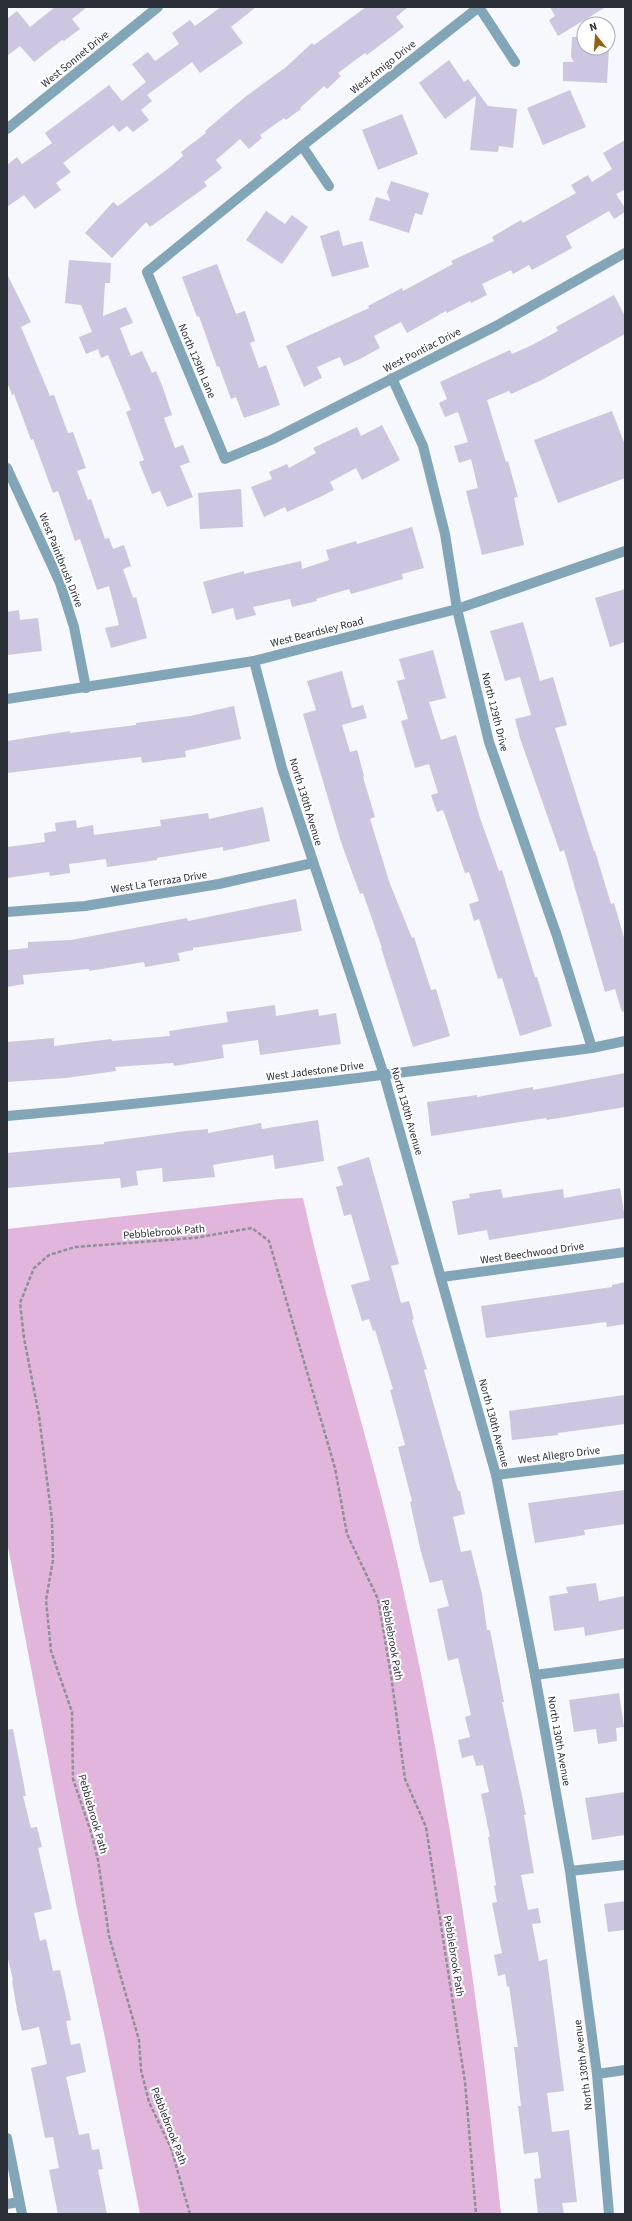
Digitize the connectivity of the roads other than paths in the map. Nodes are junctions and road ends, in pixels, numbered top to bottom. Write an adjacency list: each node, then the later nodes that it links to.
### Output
1 (158, 7): 4 (street, West Sonnet Drive)
2 (479, 7): 3 (street, West Amigo Drive); 5 (street, West Amigo Drive)
3 (515, 62)
4 (7, 129)
5 (302, 146): 6 (street); 8 (street, West Amigo Drive)
6 (329, 186)
7 (625, 253): 9 (street, West Pontiac Drive)
8 (147, 272): 10 (street, North 129th Lane)
9 (392, 378): 10 (street, West Pontiac Drive); 13 (street, North 129th Drive)
10 (225, 459)
11 (7, 468): 15 (street, West Paintbrush Drive)
12 (625, 551): 13 (street, West Beardsley Road)
13 (457, 609): 14 (street, West Beardsley Road); 20 (street, North 129th Drive)
14 (254, 661): 15 (street, West Beardsley Road); 17 (street, North 130th Avenue)
15 (86, 688): 16 (street, West Beardsley Road)
16 (7, 699)
17 (312, 863): 18 (street, West La Terraza Drive); 21 (street, North 130th Avenue)
18 (7, 912)
19 (625, 1041): 20 (street, West Jadestone Drive)
20 (592, 1048): 21 (street, West Jadestone Drive)
21 (384, 1075): 22 (street, West Jadestone Drive); 24 (street, North 130th Avenue)
22 (7, 1116)
23 (625, 1252): 24 (street, West Beechwood Drive)
24 (442, 1277): 26 (street, North 130th Avenue)
25 (625, 1459): 26 (street, West Allegro Drive)
26 (496, 1475): 28 (street, North 130th Avenue)
27 (625, 1663): 28 (street)
28 (535, 1674): 30 (street, North 130th Avenue)
29 (625, 1866): 30 (street)
30 (570, 1871): 32 (street, North 130th Avenue)
31 (625, 2070): 32 (street)
32 (597, 2074): 37 (street, North 130th Avenue)
33 (7, 2138): 34 (street)
34 (19, 2202): 35 (street); 36 (street)
35 (7, 2204)
36 (22, 2214)
37 (609, 2214)

